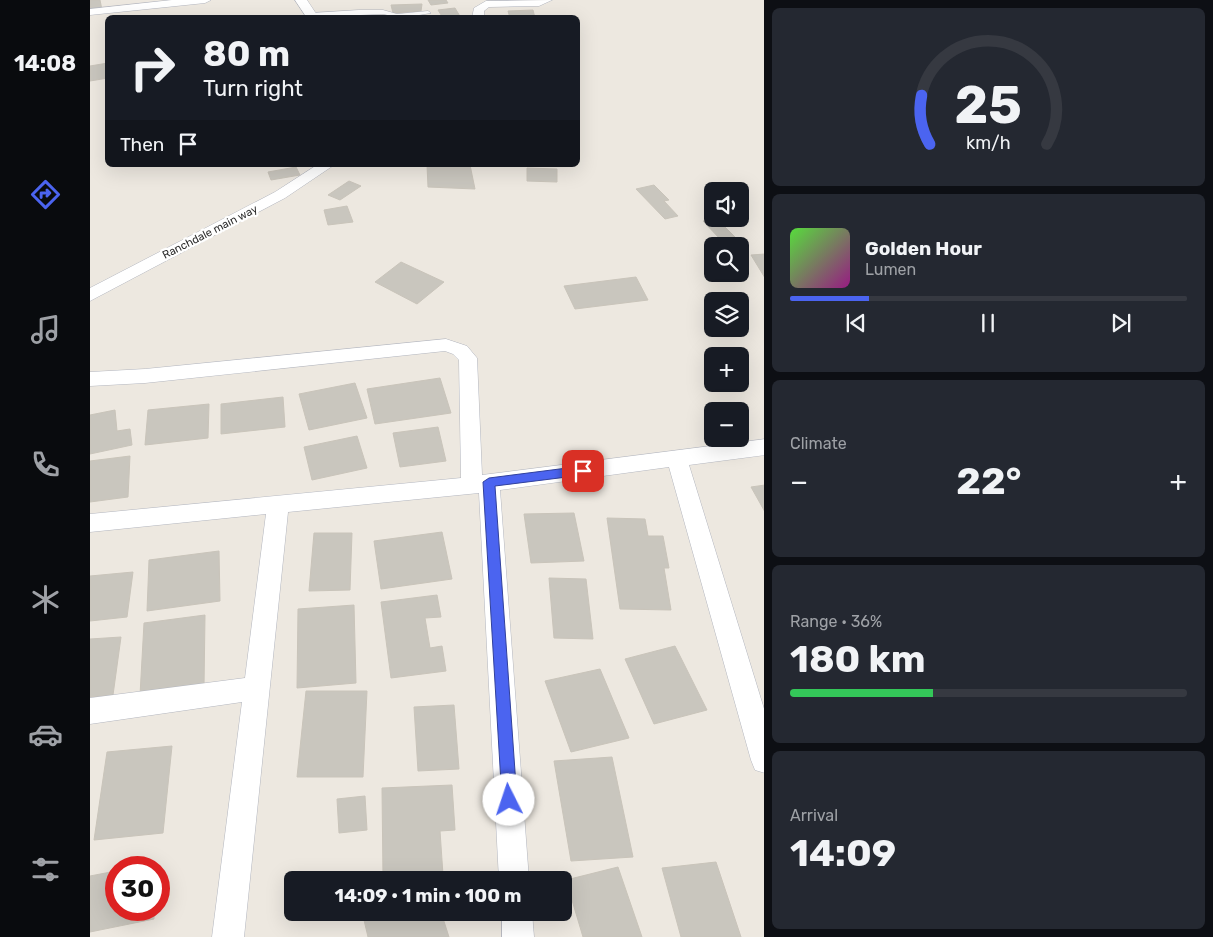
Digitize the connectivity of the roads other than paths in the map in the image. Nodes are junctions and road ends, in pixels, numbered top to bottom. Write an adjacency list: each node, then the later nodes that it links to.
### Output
1 (205, 0): 4 (street)
2 (301, 0): 6 (street)
3 (546, 0): 10 (street)
4 (90, 12)
5 (428, 14): 9 (lane)
6 (311, 15)
7 (324, 15): 8 (lane)
8 (394, 15)
9 (412, 15)
10 (478, 15)
11 (324, 167): 12 (street, Ranchdale main way)
12 (90, 296)
13 (90, 379): 16 (street)
14 (764, 447): 15 (street)
15 (677, 459): 16 (street); 21 (street)
16 (481, 484): 17 (street); 22 (street)
17 (278, 503): 18 (street); 19 (street)
18 (90, 523)
19 (257, 688): 20 (street); 24 (street)
20 (90, 711)
21 (764, 760)
22 (513, 871)
23 (517, 921): 25 (street)
24 (228, 937)
25 (518, 937)

